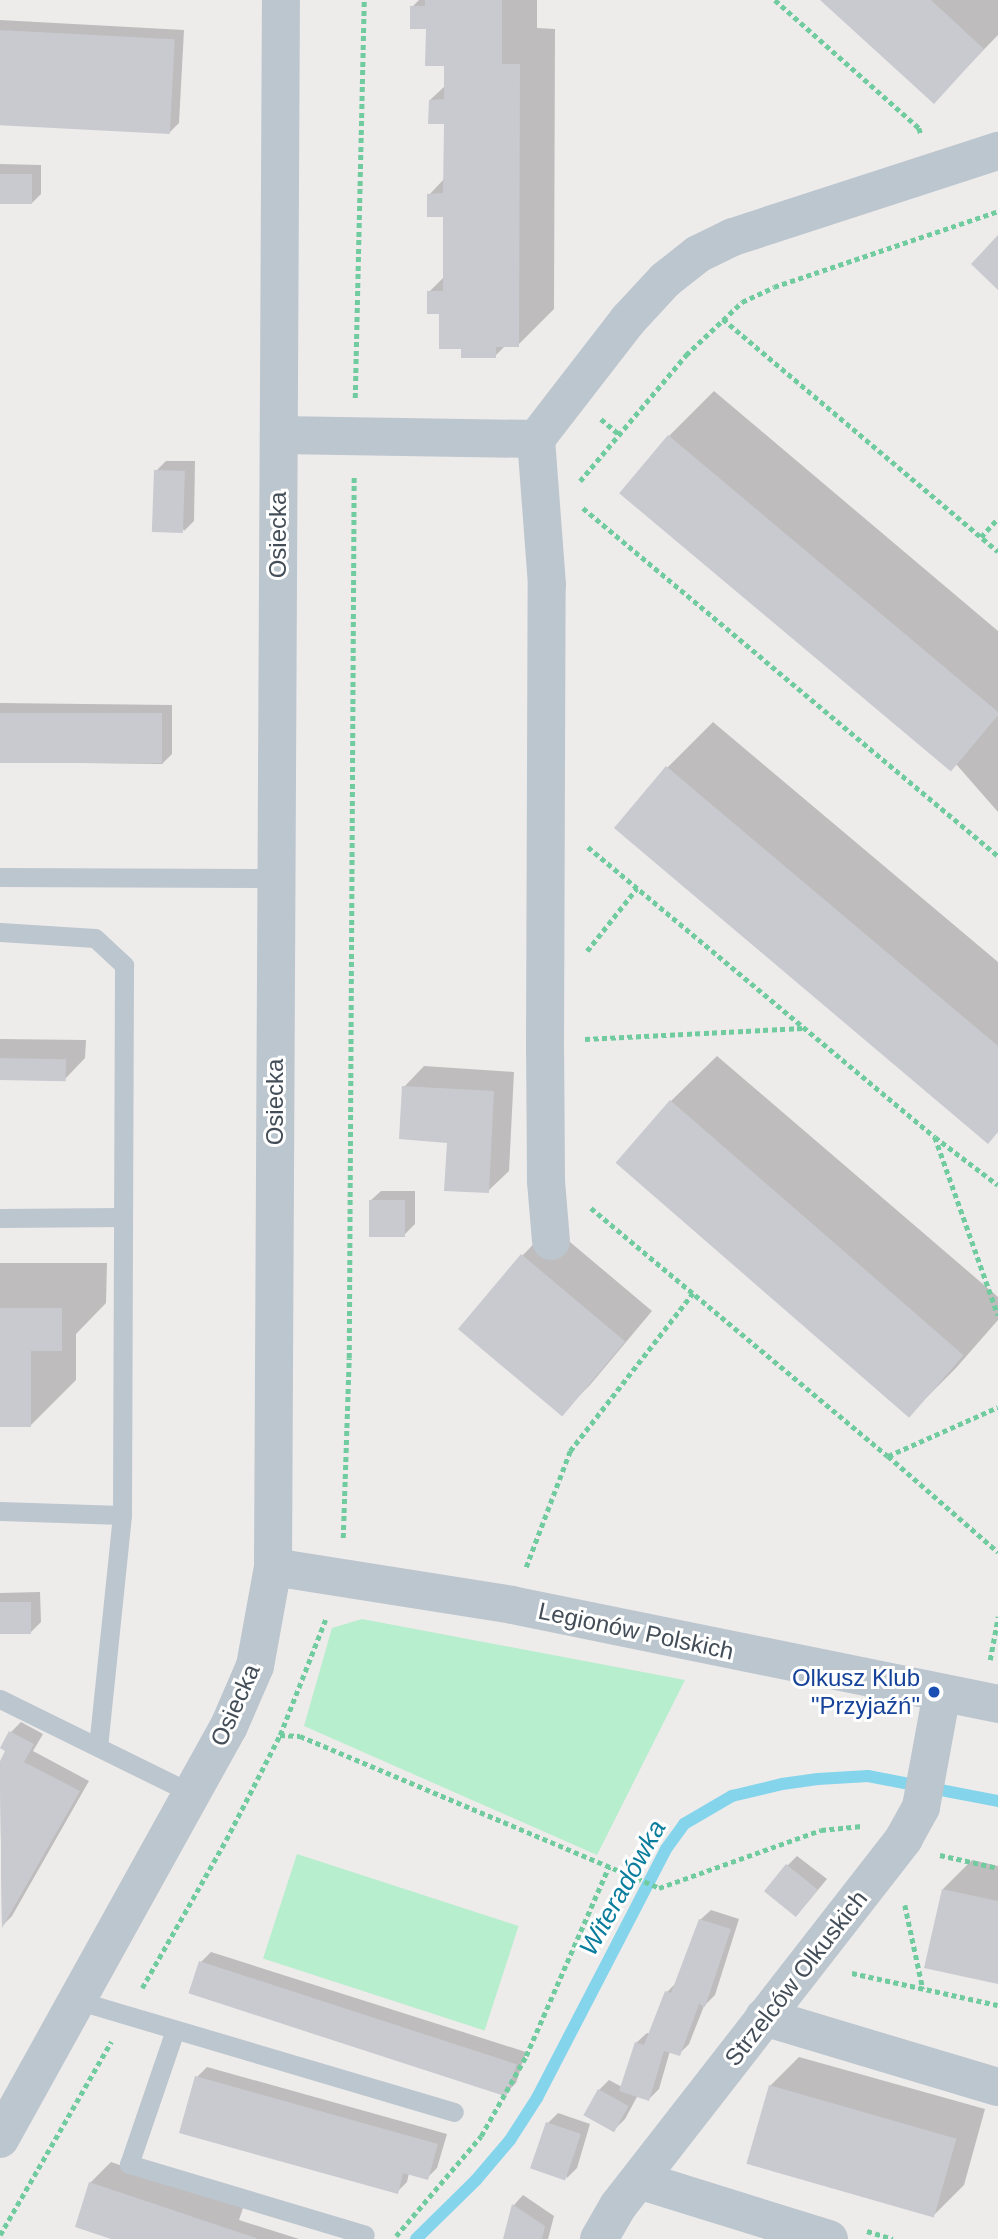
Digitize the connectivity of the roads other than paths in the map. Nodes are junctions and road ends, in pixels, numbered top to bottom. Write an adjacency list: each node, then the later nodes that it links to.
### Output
1 (281, 0): 3 (street, Osiecka)
2 (998, 151): 4 (street)
3 (279, 435): 4 (street); 6 (street, Osiecka)
4 (536, 439): 10 (street)
5 (0, 877): 6 (lane)
6 (276, 878): 13 (street, Osiecka)
7 (0, 932): 8 (lane)
8 (122, 1217): 9 (lane); 12 (lane)
9 (0, 1218)
10 (551, 1241)
11 (0, 1511): 12 (lane)
12 (122, 1516): 17 (lane)
13 (273, 1567): 14 (street, Legionów Polskich); 18 (street, Osiecka)
14 (942, 1693): 16 (street, Legionów Polskich); 20 (street, Strzelców Olkuskich)
15 (0, 1699): 17 (lane)
16 (998, 1704)
17 (98, 1747): 18 (lane)
18 (191, 1793): 19 (street, Osiecka)
19 (76, 2000): 21 (lane); 24 (street, Osiecka)
20 (764, 2017): 22 (street); 25 (street, Strzelców Olkuskich)
21 (175, 2029): 23 (lane); 26 (lane)
22 (998, 2087)
23 (454, 2112)
24 (0, 2139)
25 (639, 2180): 27 (street, Strzelców Olkuskich); 28 (street)
26 (365, 2235)
27 (599, 2239)
28 (829, 2239)

